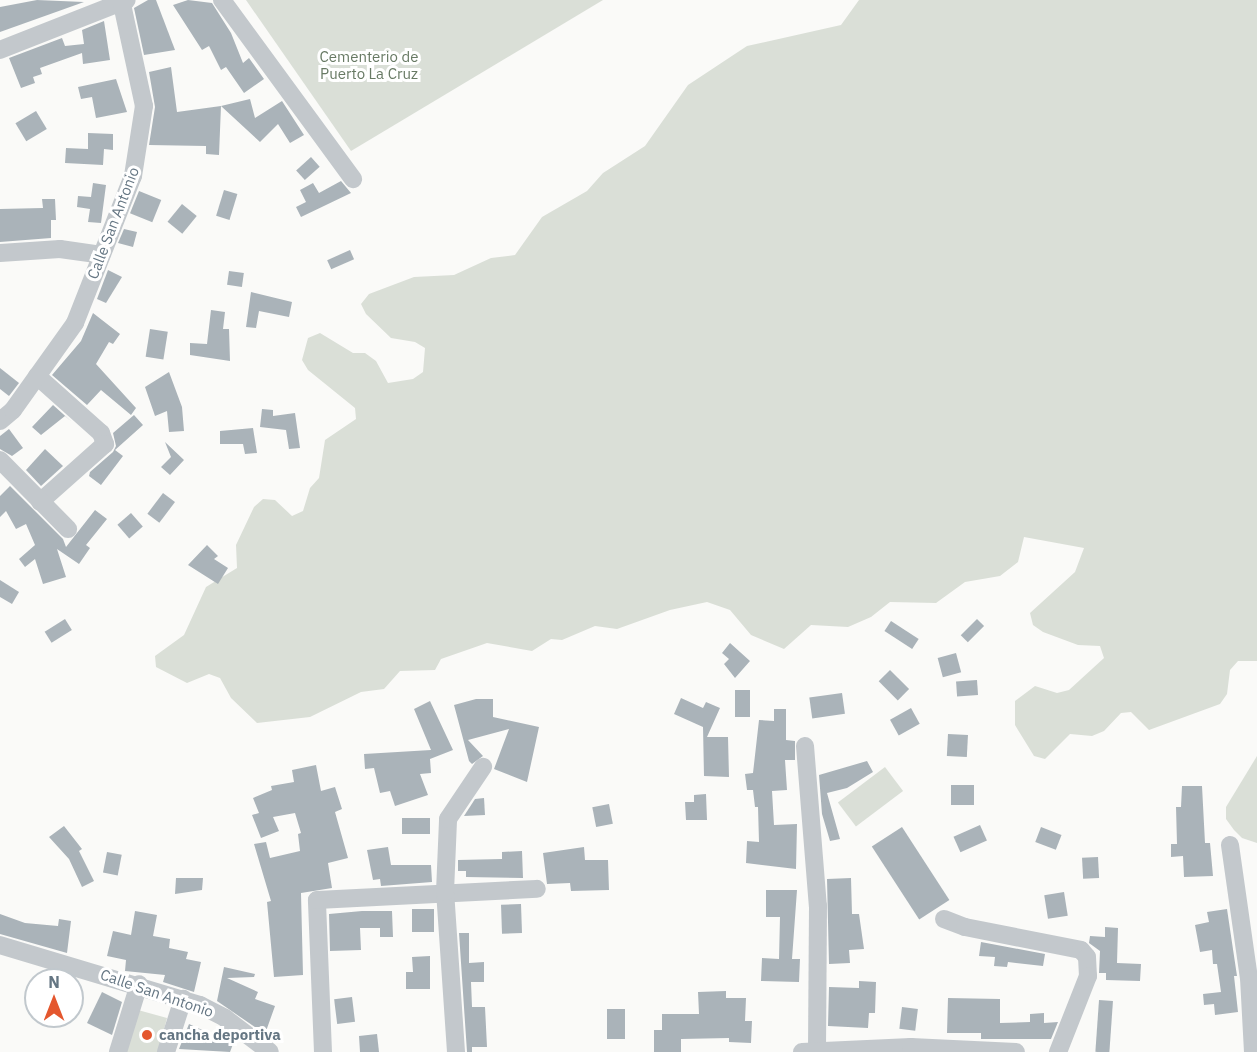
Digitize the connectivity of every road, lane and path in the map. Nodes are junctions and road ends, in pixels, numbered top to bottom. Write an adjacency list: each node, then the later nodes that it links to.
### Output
1 (222, 0): 4 (street)
2 (123, 1): 3 (street); 6 (street, Calle San Antonio)
3 (0, 50)
4 (353, 179)
5 (0, 253): 6 (street)
6 (102, 255): 7 (street, Calle San Antonio)
7 (37, 376): 8 (street, Calle San Antonio); 10 (street)
8 (4, 410)
9 (0, 460): 10 (street)
10 (40, 502): 11 (street)
11 (68, 530)
12 (805, 746): 22 (street)
13 (483, 766): 16 (street)
14 (1230, 845): 30 (street)
15 (537, 888): 16 (street)
16 (444, 892): 26 (street); 27 (street)
17 (944, 919): 29 (street)
18 (0, 945): 19 (street, Calle San Antonio)
19 (139, 984): 20 (street, Calle San Antonio); 23 (street)
20 (183, 999): 24 (street); 25 (street, Calle San Antonio)
21 (912, 1050): 22 (street); 28 (street)
22 (809, 1051)
23 (117, 1052)
24 (166, 1052)
25 (270, 1052)
26 (323, 1052)
27 (456, 1052)
28 (1016, 1052)
29 (1058, 1052)
30 (1253, 1052)

